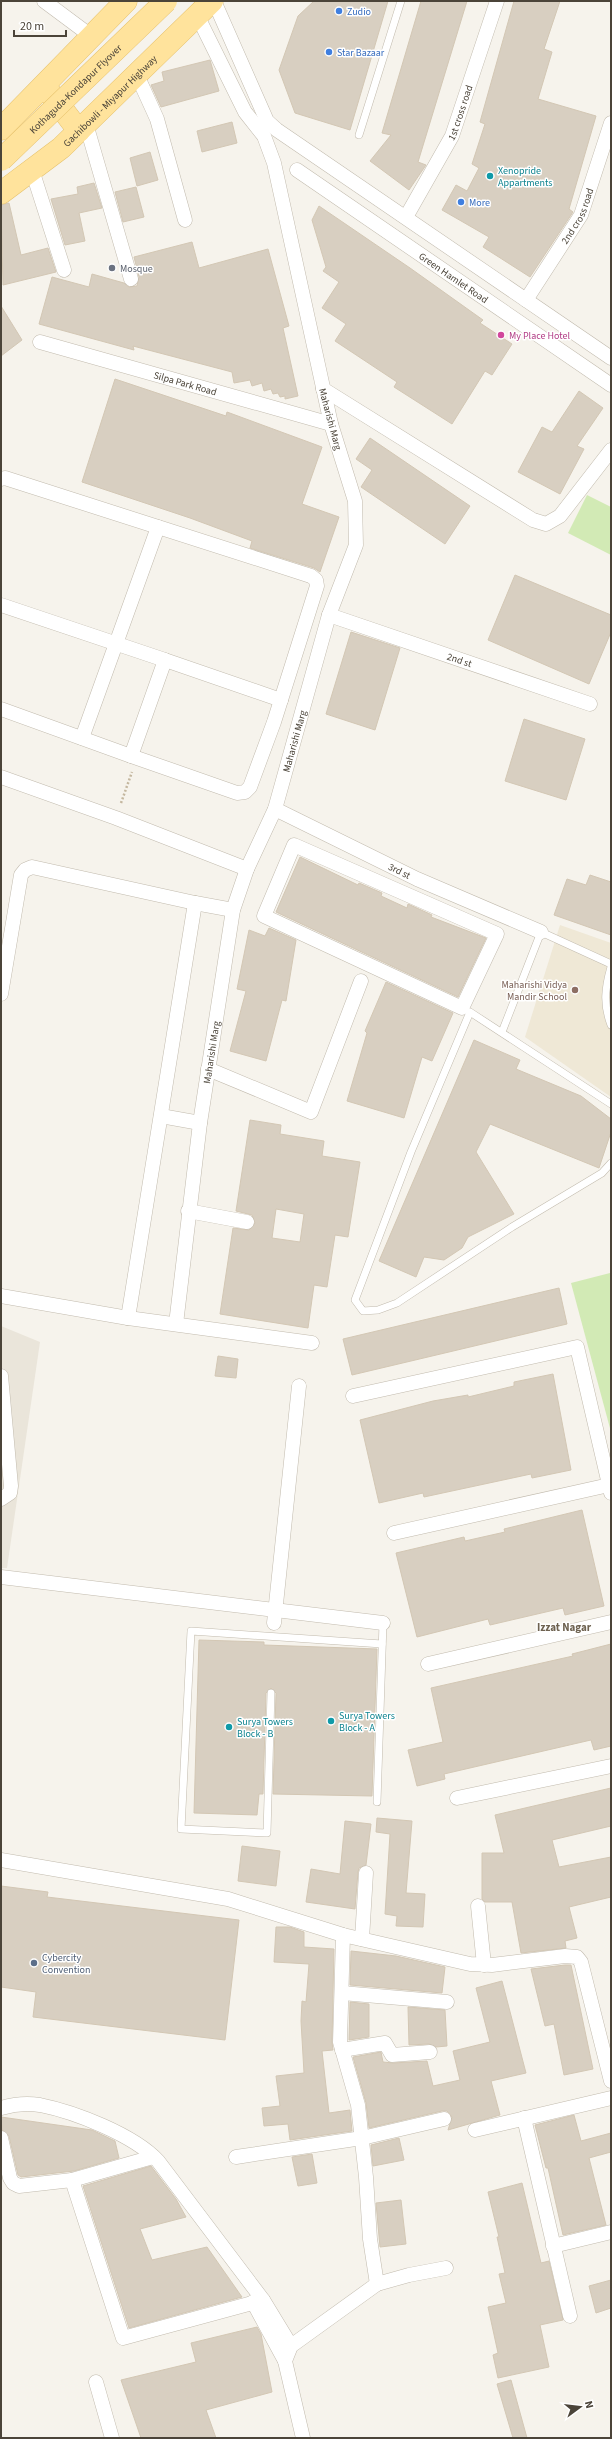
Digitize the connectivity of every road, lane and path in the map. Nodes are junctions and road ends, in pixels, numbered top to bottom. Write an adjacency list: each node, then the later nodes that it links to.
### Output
1 (44, 1): 7 (street)
2 (126, 1): 7 (main road)
3 (166, 1): 18 (main road, Kothaguda-Kondapur Flyover, bridge)
4 (401, 1): 14 (lane)
5 (497, 1): 23 (street, 1st cross road)
6 (208, 6): 8 (main road, Gachibowli - Miyapur Highway); 13 (street); 15 (street)
7 (90, 36): 9 (main road)
8 (136, 75): 11 (main road, Gachibowli - Miyapur Highway); 24 (street)
9 (43, 85): 11 (main road); 12 (main road)
10 (611, 123): 16 (street, 2nd cross road)
11 (83, 128): 20 (main road, Gachibowli - Miyapur Highway); 26 (street)
12 (1, 129)
13 (277, 130): 15 (street); 17 (street, Green Hamlet Road)
14 (359, 135)
15 (264, 136): 19 (street, Maharishi Marg)
16 (608, 147): 27 (street, 2nd cross road)
17 (309, 152): 21 (street); 23 (street, Green Hamlet Road)
18 (1, 160)
19 (274, 163): 21 (street, Green Hamlet Road); 31 (street, Maharishi Marg)
20 (32, 170): 22 (main road, Gachibowli - Miyapur Highway); 25 (street)
21 (294, 171): 30 (street, Green Hamlet Road)
22 (1, 193)
23 (406, 217): 27 (street, Green Hamlet Road)
24 (185, 220)
25 (64, 270)
26 (131, 279)
27 (526, 300): 29 (street, Green Hamlet Road)
28 (40, 342): 32 (street, Silpa Park Road)
29 (611, 358)
30 (611, 385)
31 (323, 388): 32 (street, Maharishi Marg); 33 (street)
32 (331, 424): 37 (street, Maharishi Marg)
33 (611, 450)
34 (1, 479): 35 (street)
35 (158, 527): 38 (street); 40 (street)
36 (1, 605): 38 (street)
37 (328, 615): 41 (street, Maharishi Marg); 43 (street, 2nd st)
38 (115, 644): 39 (street); 47 (street)
39 (165, 660): 42 (street); 48 (street)
40 (286, 684): 41 (street); 42 (street)
41 (307, 692): 46 (street, Maharishi Marg)
42 (281, 700): 45 (street)
43 (590, 704)
44 (1, 709): 47 (street)
45 (274, 722): 46 (street); 48 (street)
46 (297, 728): 51 (street, Maharishi Marg)
47 (82, 738): 48 (street)
48 (133, 757): 50 (path)
49 (1, 777): 52 (street)
50 (121, 803)
51 (275, 809): 52 (street, Maharishi Marg); 53 (street, 3rd st)
52 (247, 868): 56 (street, Maharishi Marg)
53 (412, 877): 54 (street); 57 (street, 3rd st)
54 (404, 893): 54 (street)
55 (195, 904): 56 (street); 61 (street); 66 (street)
56 (233, 910): 64 (street, Maharishi Marg)
57 (540, 932): 58 (lane); 63 (lane)
58 (611, 964)
59 (611, 967): 62 (lane)
60 (361, 980): 64 (street)
61 (1, 994)
62 (611, 1025)
63 (502, 1032): 65 (lane); 68 (lane)
64 (208, 1069): 67 (street, Maharishi Marg)
65 (611, 1104)
66 (161, 1116): 67 (street); 72 (street)
67 (200, 1123): 69 (street, Maharishi Marg)
68 (611, 1163)
69 (188, 1211): 70 (street); 73 (street, Maharishi Marg)
70 (247, 1222)
71 (1, 1296): 72 (street)
72 (128, 1318): 73 (street)
73 (176, 1324): 74 (street)
74 (312, 1343)
75 (1, 1376): 79 (street)
76 (299, 1386): 82 (street)
77 (353, 1396): 78 (street)
78 (610, 1489): 80 (street)
79 (1, 1499)
80 (394, 1533)
81 (1, 1577): 82 (street)
82 (275, 1617): 84 (street)
83 (611, 1622): 86 (street)
84 (383, 1623): 85 (lane)
85 (382, 1644): 87 (lane); 90 (lane)
86 (428, 1664)
87 (272, 1693)
88 (611, 1766): 89 (street)
89 (456, 1798)
90 (378, 1802)
91 (1, 1860): 94 (street)
92 (366, 1873): 95 (street)
93 (478, 1906): 96 (street)
94 (344, 1935): 95 (street); 97 (street)
95 (362, 1939): 96 (street)
96 (484, 1965): 101 (street)
97 (342, 1993): 98 (street); 99 (street)
98 (447, 2002)
99 (342, 2050): 100 (street); 108 (street)
100 (430, 2052)
101 (611, 2081)
102 (611, 2098): 104 (street)
103 (1, 2108): 109 (street)
104 (524, 2118): 106 (street); 113 (street)
105 (444, 2119): 108 (street)
106 (475, 2130)
107 (1, 2138): 111 (street)
108 (362, 2138): 110 (street); 115 (street)
109 (154, 2157): 111 (street); 116 (street)
110 (236, 2157)
111 (72, 2180): 116 (street)
112 (611, 2232): 113 (street)
113 (553, 2246): 117 (street)
114 (446, 2268): 115 (street)
115 (377, 2284): 119 (street)
116 (258, 2301): 118 (street)
117 (570, 2316)
118 (268, 2317): 119 (street); 120 (street)
119 (291, 2346): 120 (street)
120 (285, 2361): 123 (street)
121 (96, 2382): 122 (street)
122 (112, 2438)
123 (303, 2438)

